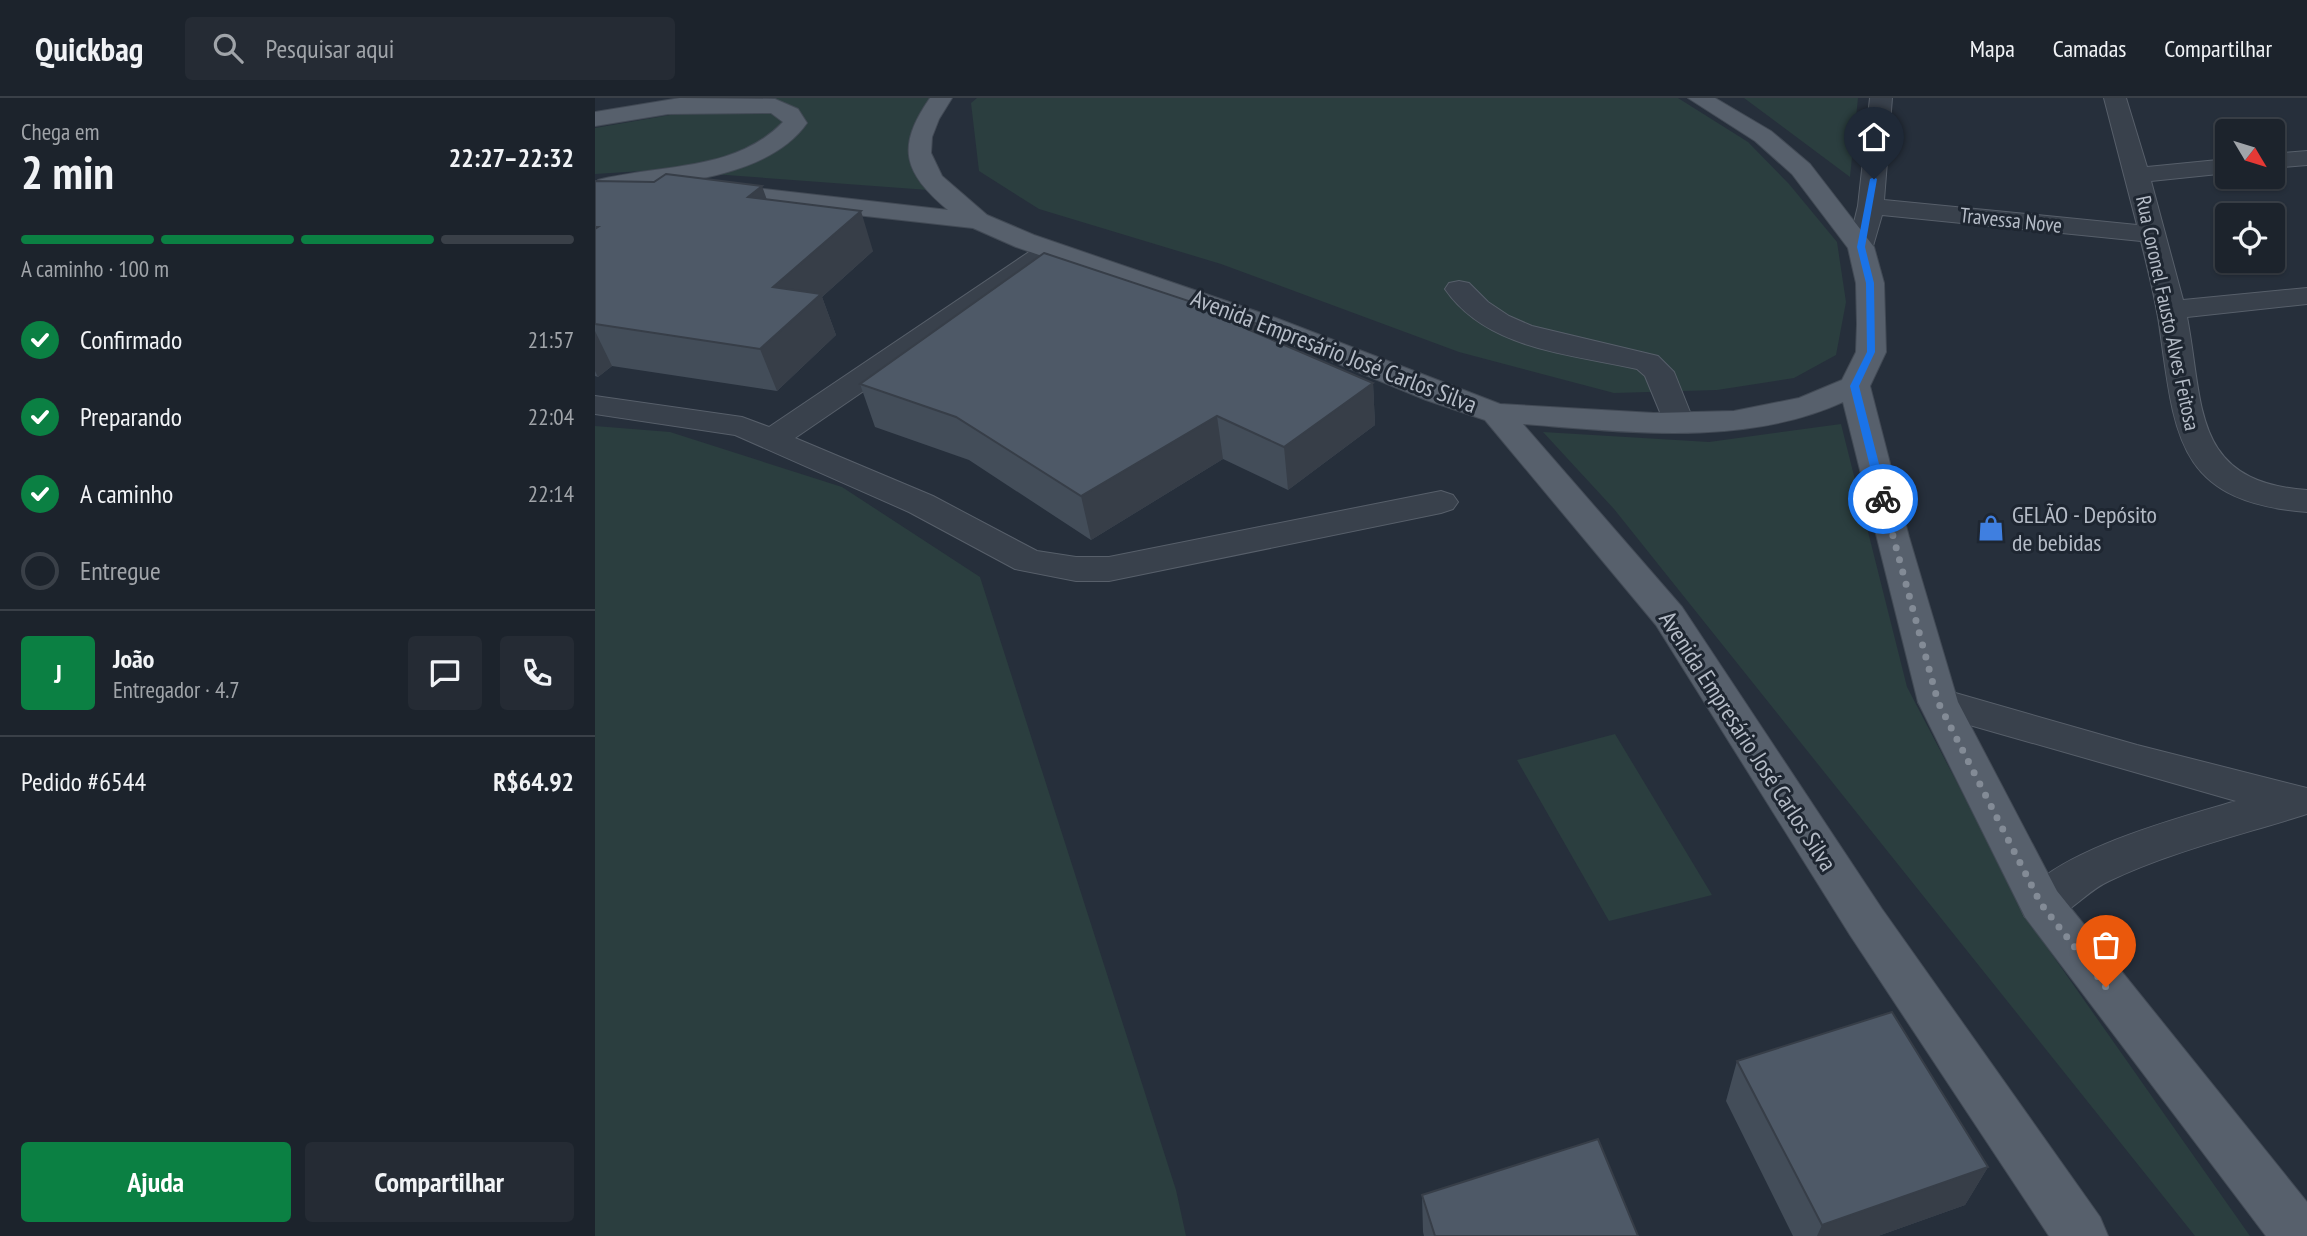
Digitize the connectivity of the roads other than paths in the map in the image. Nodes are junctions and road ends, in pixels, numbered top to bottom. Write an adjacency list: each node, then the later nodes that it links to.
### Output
1 (719, 98): 6 (main road)
2 (941, 98): 14 (main road)
3 (1699, 98): 16 (main road)
4 (1881, 98): 13 (street)
5 (2115, 98): 11 (street, Rua Coronel Fausto Alves Feitosa)
6 (663, 107): 7 (main road); 12 (main road)
7 (595, 119)
8 (2307, 158): 9 (street)
9 (2285, 160)
10 (2215, 167): 11 (street)
11 (2137, 175): 15 (street, Rua Coronel Fausto Alves Feitosa)
12 (601, 185): 14 (main road, Avenida Empresário José Carlos Silva)
13 (1871, 206): 15 (street, Travessa Nove); 16 (street)
14 (978, 221): 17 (main road, Avenida Empresário José Carlos Silva)
15 (2151, 234): 20 (street, Rua Coronel Fausto Alves Feitosa)
16 (1861, 247): 21 (main road)
17 (1052, 250): 23 (main road, Avenida Empresário José Carlos Silva); 25 (street)
18 (1459, 289): 24 (street)
19 (2307, 296): 20 (street)
20 (2171, 310): 26 (street, Rua Coronel Fausto Alves Feitosa)
21 (1855, 386): 24 (main road); 28 (main road)
22 (595, 405): 25 (street)
23 (1496, 413): 24 (main road); 31 (main road, Avenida Empresário José Carlos Silva)
24 (1678, 422)
25 (771, 440): 27 (street)
26 (2307, 501)
27 (1441, 502)
28 (1938, 702): 29 (street); 30 (main road)
29 (2301, 800): 30 (street)
30 (2041, 904): 32 (main road)
31 (2081, 1236)
32 (2300, 1236)

